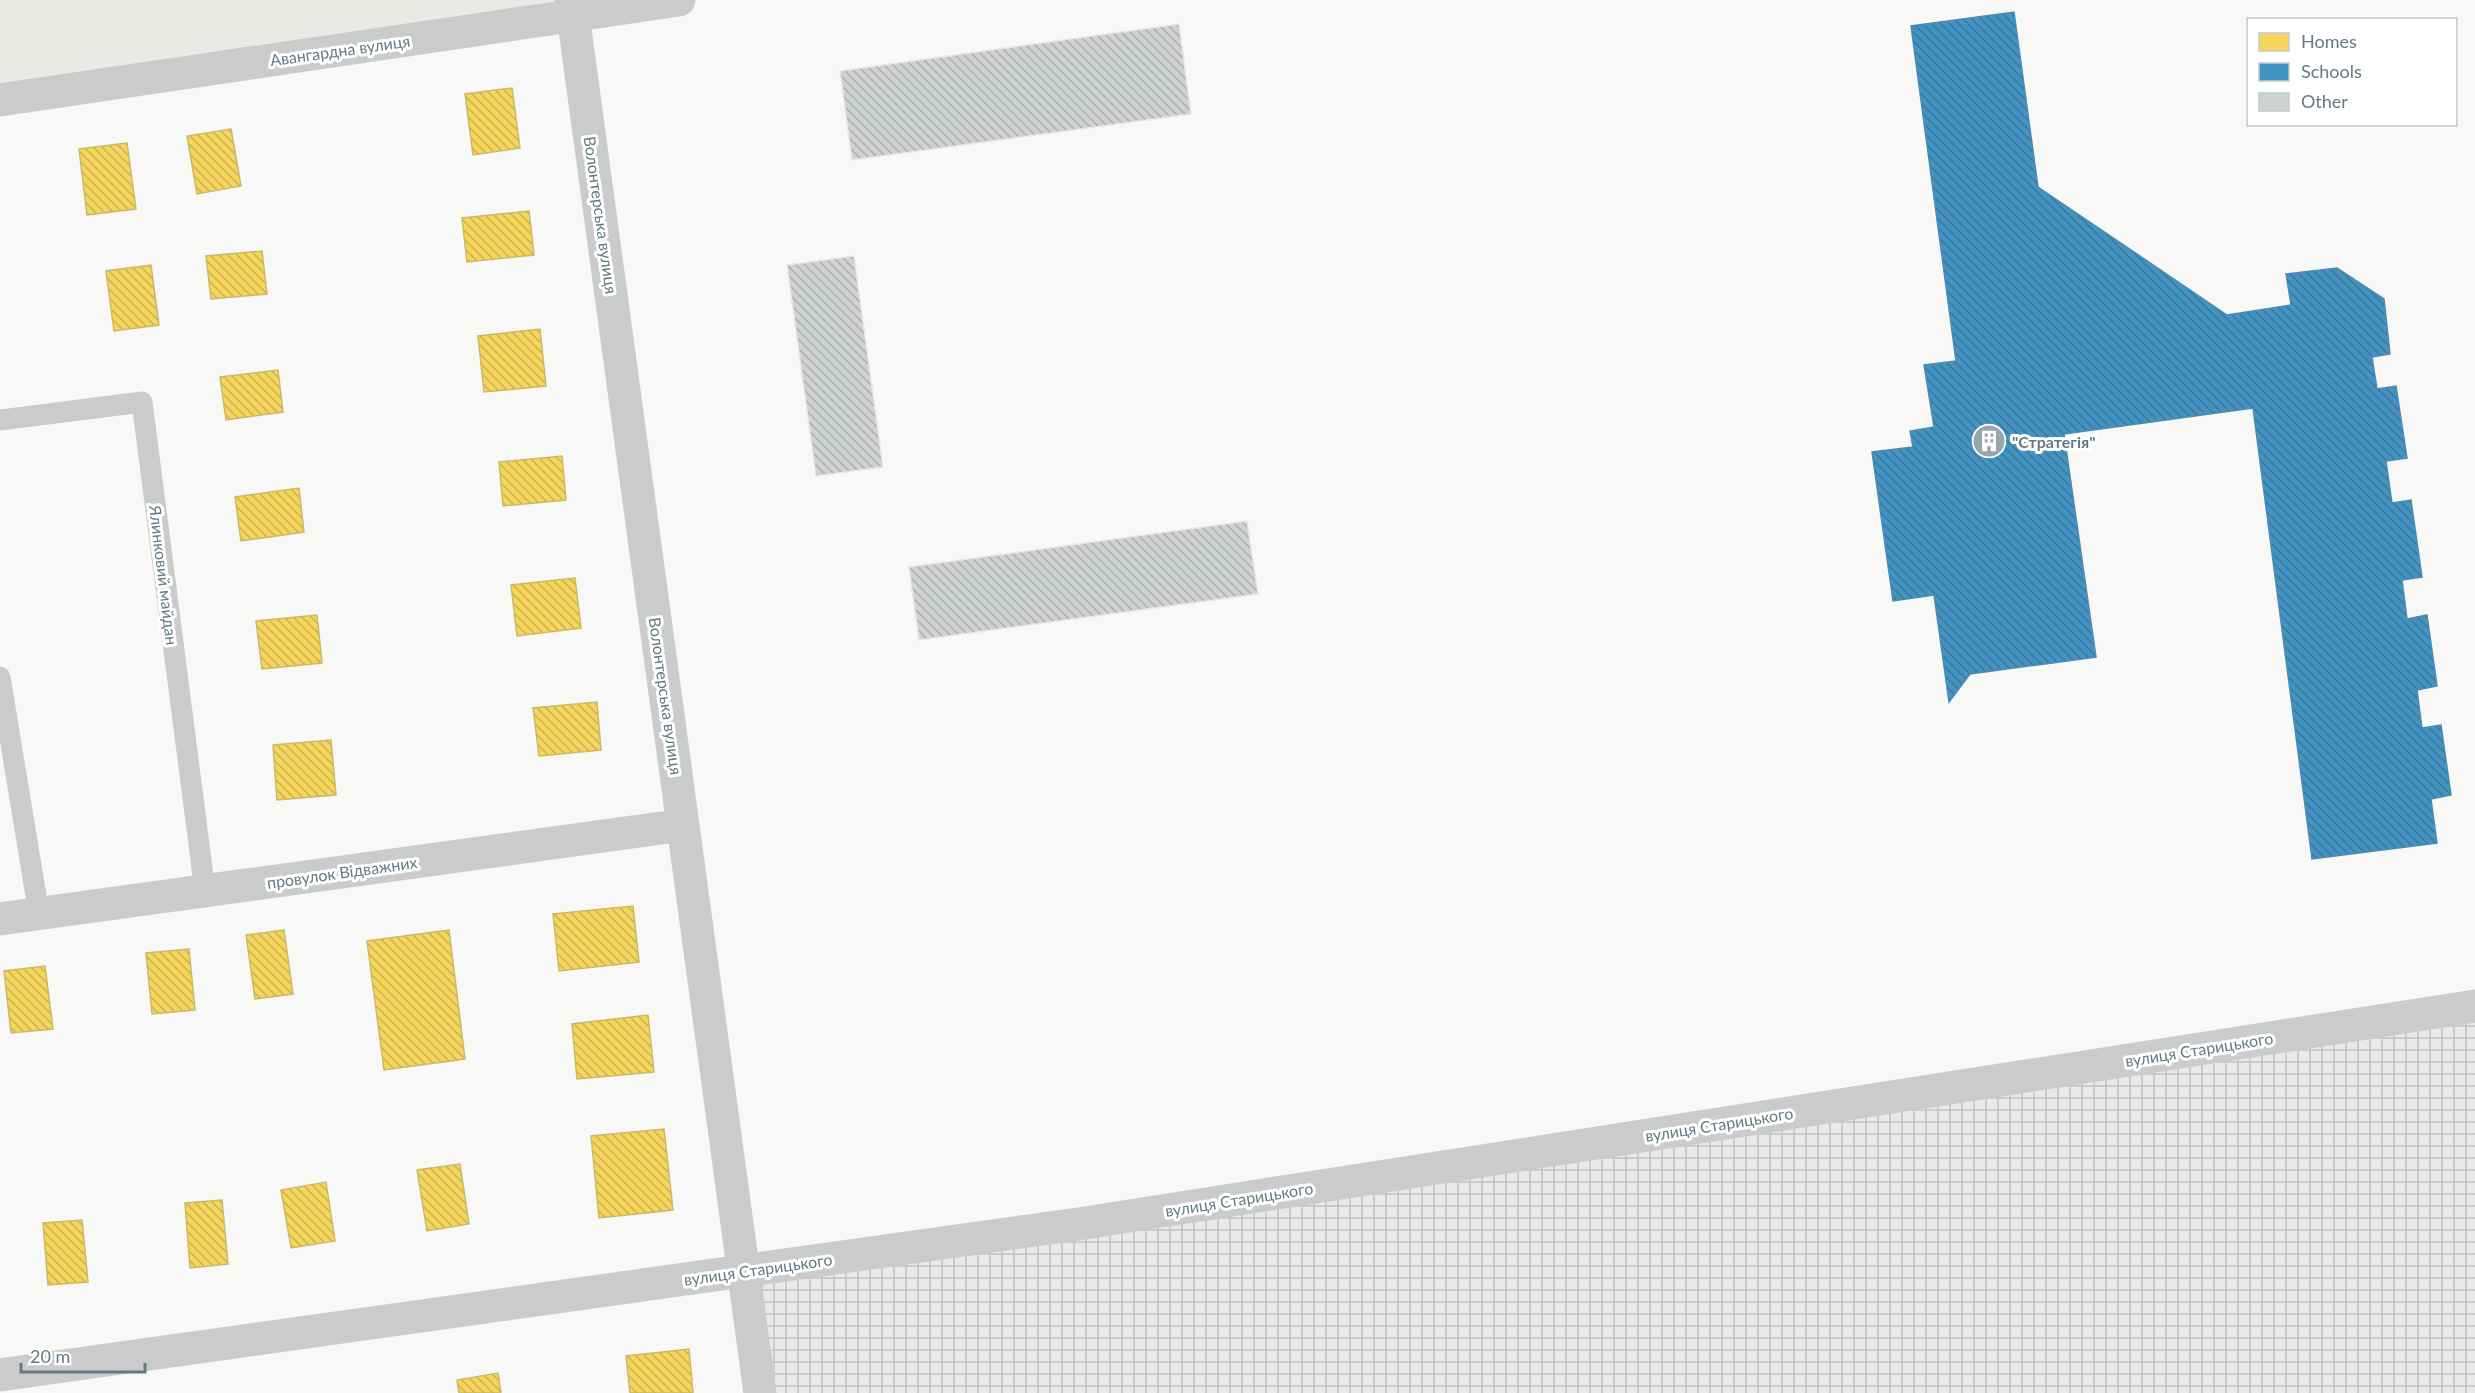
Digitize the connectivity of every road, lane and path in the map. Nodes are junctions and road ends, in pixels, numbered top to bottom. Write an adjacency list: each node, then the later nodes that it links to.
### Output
1 (679, 0): 2 (street, Авангардна вулиця)
2 (573, 7): 3 (street, Авангардна вулиця); 6 (street, Волонтерська вулиця)
3 (0, 100)
4 (0, 420): 7 (lane, Ялинковий майдан)
5 (0, 677): 8 (lane)
6 (683, 825): 7 (street, провулок Відважних); 11 (street, Волонтерська вулиця)
7 (205, 891): 8 (street, провулок Відважних)
8 (39, 914): 9 (street, провулок Відважних)
9 (0, 919)
10 (2475, 1006): 11 (street, вулиця Старицького)
11 (743, 1271): 12 (street, вулиця Старицького); 13 (street, Волонтерська вулиця)
12 (0, 1375)
13 (760, 1393)

